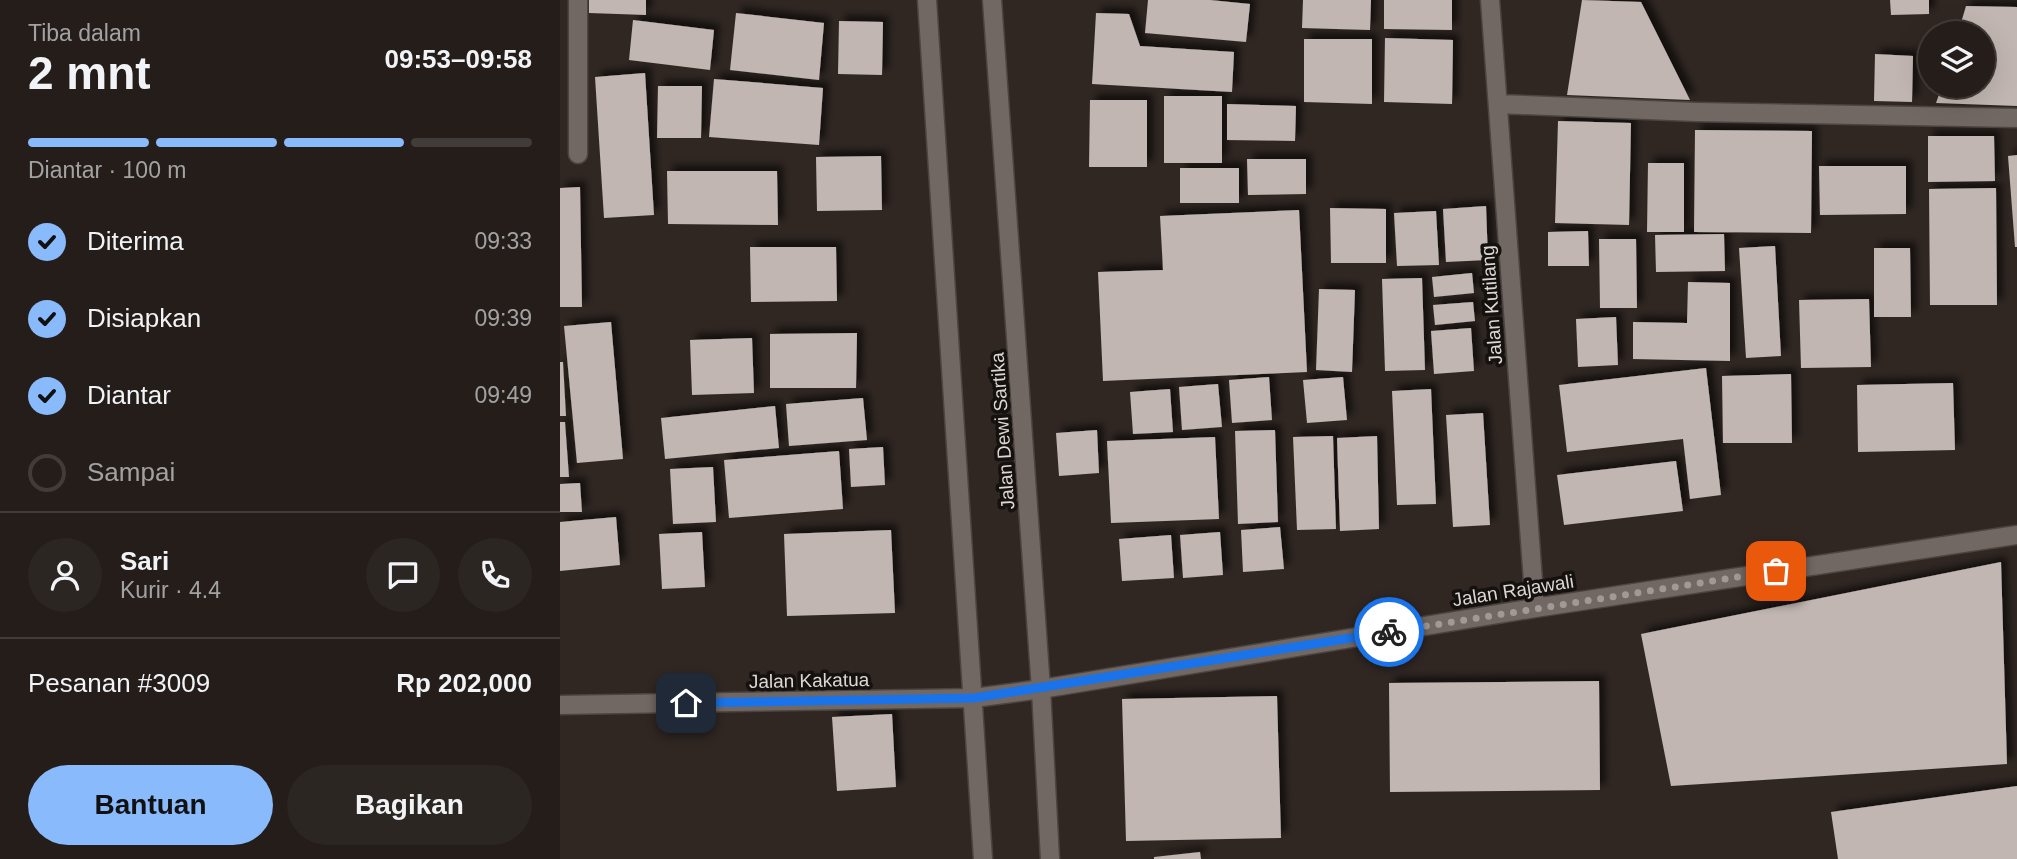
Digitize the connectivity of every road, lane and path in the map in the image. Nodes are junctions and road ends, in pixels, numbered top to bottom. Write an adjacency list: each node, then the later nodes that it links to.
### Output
1 (578, 0): 7 (street)
2 (927, 0): 11 (street)
3 (992, 0): 10 (street, Jalan Dewi Sartika)
4 (1490, 0): 5 (street, Jalan Kutilang)
5 (1497, 104): 6 (street); 9 (street, Jalan Kutilang)
6 (2017, 118)
7 (578, 154)
8 (2017, 535): 9 (street, Jalan Rajawali)
9 (1535, 608): 10 (street, Jalan Rajawali)
10 (1041, 689): 11 (street, Jalan Rajawali); 14 (street, Jalan Dewi Sartika)
11 (974, 698): 12 (street, Jalan Kakatua); 13 (street)
12 (560, 705)
13 (983, 859)
14 (1050, 859)

